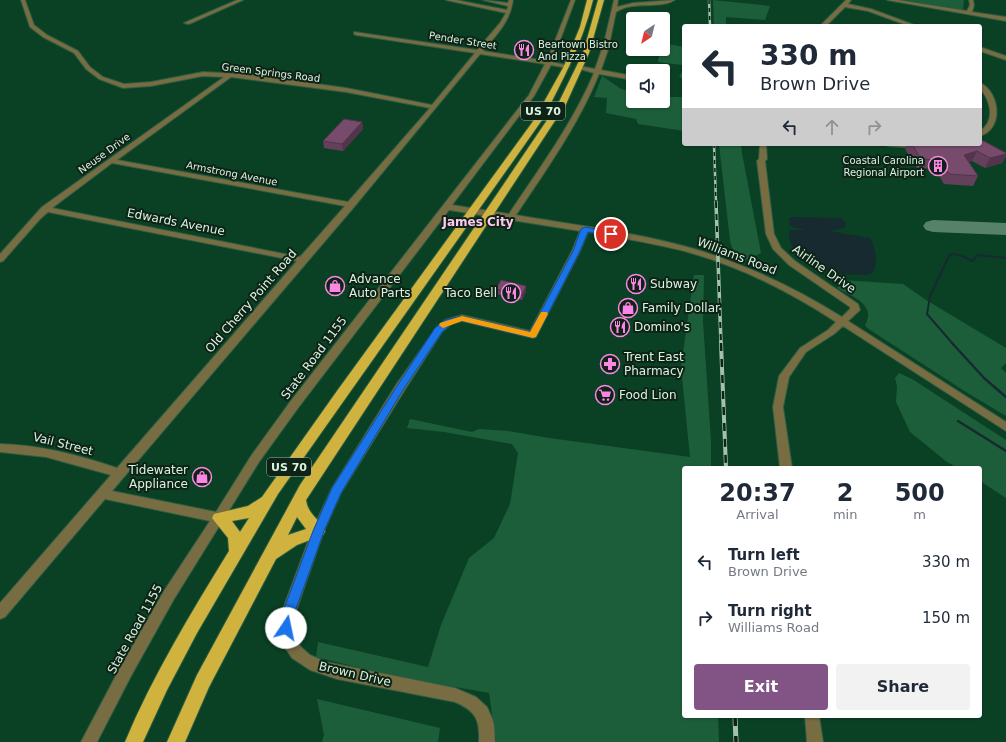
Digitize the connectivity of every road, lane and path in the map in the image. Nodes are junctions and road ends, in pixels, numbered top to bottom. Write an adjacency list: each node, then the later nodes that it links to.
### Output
1 (23, 0): 30 (street, Green Springs Road)
2 (241, 0): 19 (street)
3 (448, 0): 14 (street)
4 (485, 0): 14 (street)
5 (573, 0): 26 (street, State Road 1155)
6 (590, 0): 27 (highway, US 70)
7 (601, 0): 28 (highway)
8 (616, 0): 15 (street)
9 (673, 0): 15 (street)
10 (889, 0): 16 (street)
11 (971, 0): 16 (street)
12 (839, 1): 17 (street)
13 (847, 2): 17 (street); 21 (street)
14 (510, 6): 24 (street, Old Cherry Point Road)
15 (614, 11): 29 (street)
16 (969, 13): 18 (street)
17 (833, 16): 20 (street)
18 (1006, 19)
19 (187, 23)
20 (826, 24)
21 (908, 24)
22 (356, 33): 24 (street, Pender Street)
23 (982, 50): 25 (street)
24 (480, 51): 26 (street, Pender Street); 33 (street, Old Cherry Point Road)
25 (1006, 58)
26 (550, 62): 27 (street, Pender Street); 40 (street, State Road 1155)
27 (567, 66): 42 (highway, US 70)
28 (580, 68): 29 (street); 43 (highway)
29 (597, 71): 31 (street); 44 (street)
30 (229, 76): 33 (street, Green Springs Road); 37 (street, Neuse Drive)
31 (626, 77)
32 (982, 88): 34 (street)
33 (434, 107): 39 (street, Old Cherry Point Road)
34 (982, 132)
35 (757, 146): 38 (street)
36 (763, 146): 38 (street)
37 (110, 161): 39 (street, Armstrong Avenue); 41 (street, Neuse Drive)
38 (761, 161): 48 (street, Airline Drive)
39 (351, 205): 47 (street, Old Cherry Point Road)
40 (447, 207): 42 (street, Williams Road); 56 (street, State Road 1155)
41 (45, 209): 46 (street, Neuse Drive); 47 (street, Edwards Avenue)
42 (474, 210): 43 (street, Williams Road); 53 (highway, US 70)
43 (490, 213): 44 (street, Williams Road); 55 (highway)
44 (511, 216): 45 (street, Williams Road)
45 (585, 229): 48 (street, Williams Road); 57 (street, Brown Drive)
46 (0, 259)
47 (302, 260): 52 (street, Old Cherry Point Road)
48 (841, 321): 49 (street, Williams Road); 51 (street)
49 (1006, 427)
50 (0, 448): 52 (street, Vail Street)
51 (786, 466)
52 (119, 473): 54 (street, Old Cherry Point Road)
53 (273, 490): 56 (highway); 58 (highway, US 70)
54 (102, 494): 56 (street); 60 (street, Old Cherry Point Road)
55 (298, 499): 57 (highway); 59 (highway)
56 (219, 518): 58 (highway); 62 (street, State Road 1155)
57 (318, 531): 59 (highway); 65 (street, Brown Drive)
58 (235, 554): 63 (highway, US 70)
59 (268, 557): 64 (highway)
60 (0, 613)
61 (812, 718): 66 (street)
62 (89, 742)
63 (134, 742)
64 (176, 742)
65 (487, 742)
66 (815, 742)

